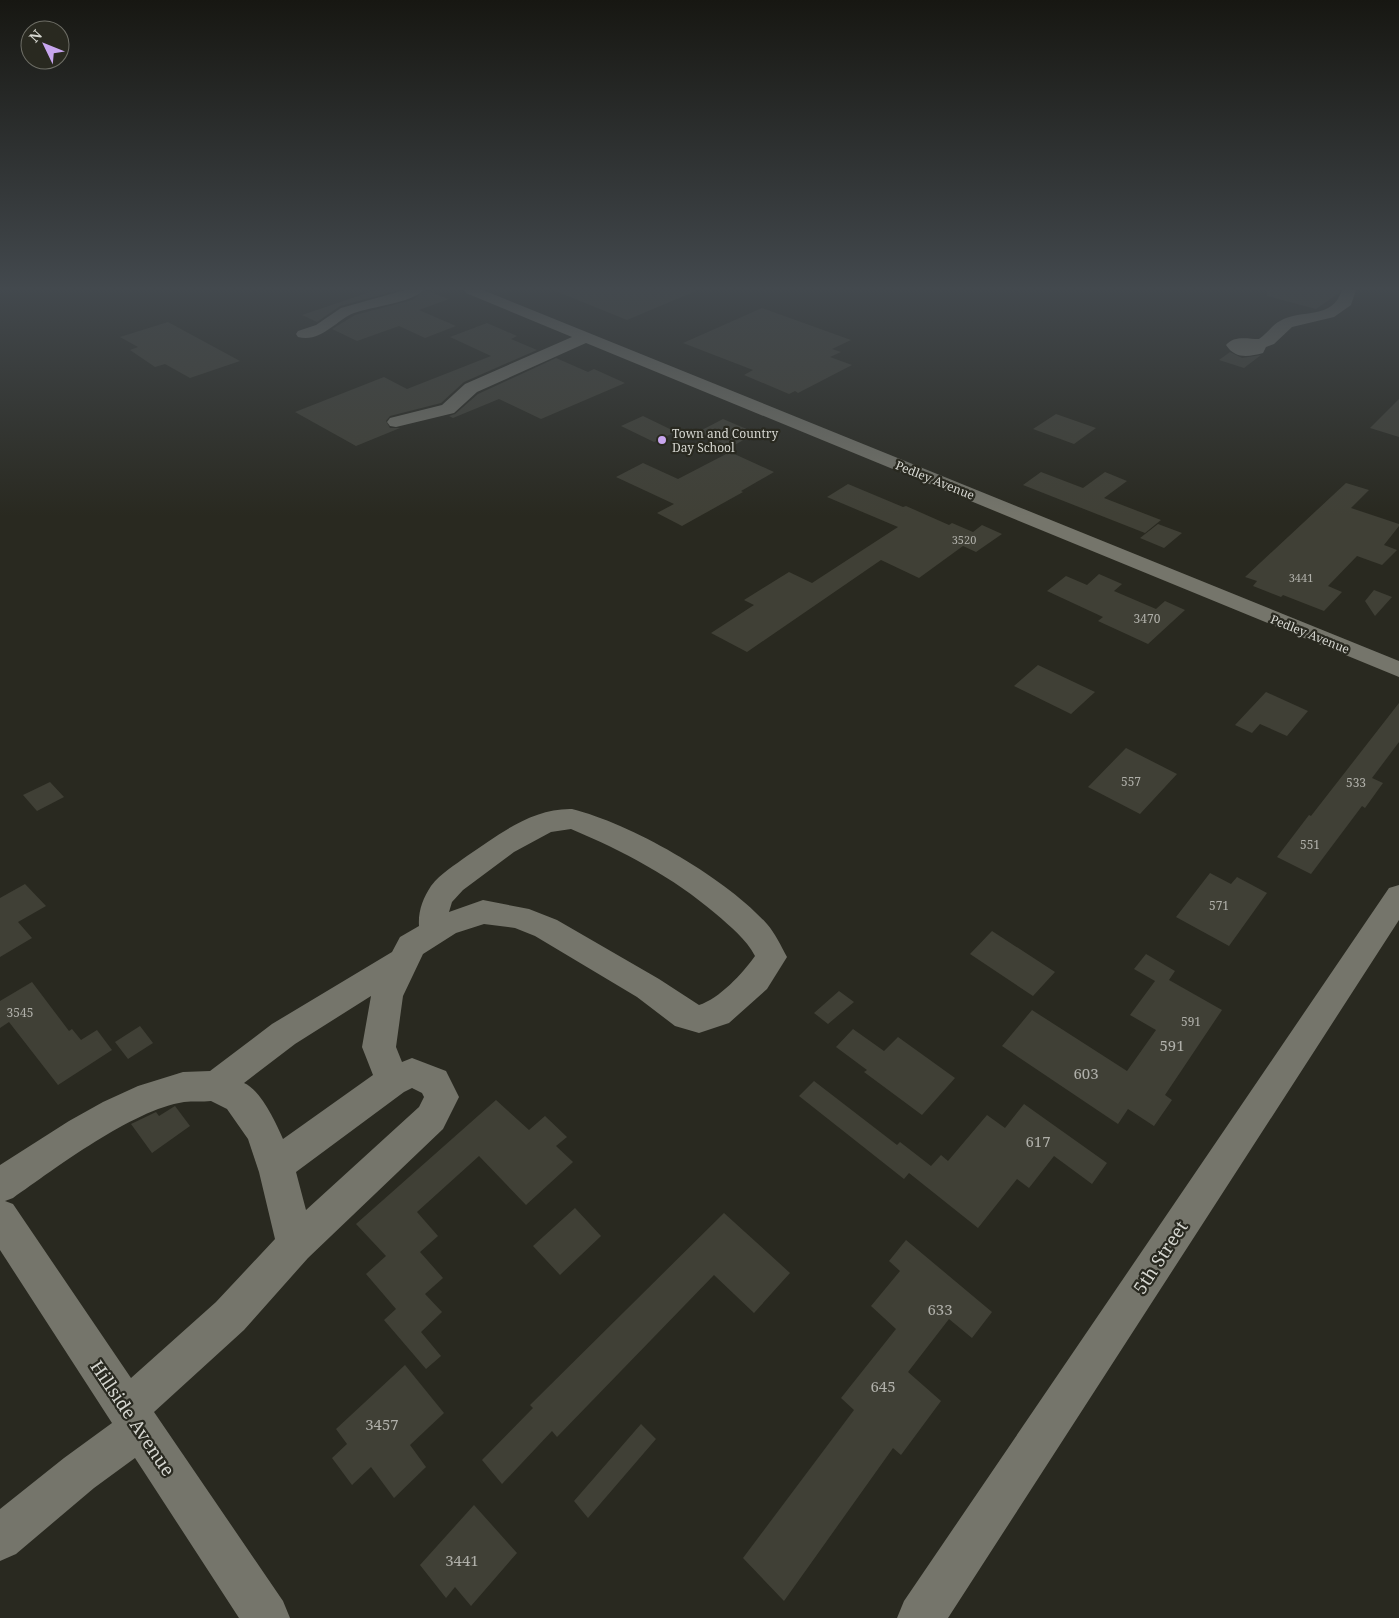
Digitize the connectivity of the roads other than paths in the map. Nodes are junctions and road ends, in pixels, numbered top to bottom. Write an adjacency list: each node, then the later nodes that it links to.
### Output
1 (522, 366): 3 (street)
2 (656, 366): 4 (street, Pedley Avenue)
3 (396, 422)
4 (1399, 670)
5 (1399, 896): 17 (street, 5th Street)
6 (435, 930): 6 (street); 7 (street)
7 (404, 961): 8 (street); 9 (street)
8 (392, 1082): 10 (street); 13 (street)
9 (217, 1086): 10 (street); 11 (street)
10 (275, 1166): 13 (street)
11 (0, 1186)
12 (0, 1217): 14 (street, Hillside Avenue)
13 (296, 1245): 14 (street)
14 (134, 1418): 15 (street); 16 (street, Hillside Avenue)
15 (0, 1538)
16 (266, 1618)
17 (922, 1618)

